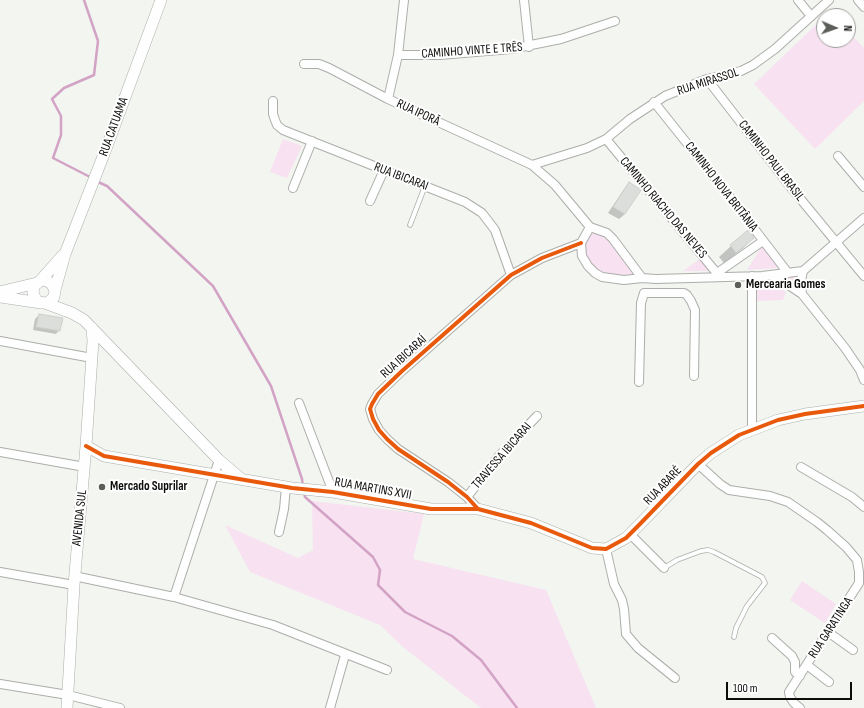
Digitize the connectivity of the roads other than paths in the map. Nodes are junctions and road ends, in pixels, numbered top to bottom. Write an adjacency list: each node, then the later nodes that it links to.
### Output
1 (161, 0): 32 (street, RUA CATUAMA)
2 (404, 0): 11 (street)
3 (524, 0): 10 (street)
4 (798, 0): 8 (street)
5 (829, 0): 8 (street, RUA MIRASSOL)
6 (858, 0): 7 (street)
7 (864, 7)
8 (811, 16): 13 (street, RUA MIRASSOL)
9 (615, 21): 10 (street, CAMINHO VINTE E TRÊS)
10 (529, 47): 11 (street, CAMINHO VINTE E TRÊS)
11 (398, 54): 14 (street)
12 (304, 64): 14 (street, RUA IPORÃ)
13 (707, 79): 16 (street, RUA MIRASSOL); 30 (street, CAMINHO PAUL BRASIL)
14 (388, 99): 20 (street, RUA IPORÃ)
15 (273, 101): 18 (street, RUA IBICARAI)
16 (654, 102): 17 (street, RUA MIRASSOL); 29 (street, CAMINHO NOVA BRITÂNIA)
17 (606, 139): 20 (street, RUA MIRASSOL); 36 (street, CAMINHO RIACHO DAS NEVES)
18 (312, 141): 21 (street, RUA IBICARAI); 24 (street)
19 (838, 156): 23 (street)
20 (532, 165): 28 (street, RUA IPORÃ)
21 (384, 170): 22 (street, RUA IBICARAI); 25 (street)
22 (425, 186): 27 (lane); 35 (street, RUA IBICARAI)
23 (864, 187)
24 (293, 188)
25 (370, 201)
26 (864, 218): 30 (street)
27 (410, 225)
28 (590, 227): 31 (street); 40 (street)
29 (763, 241): 34 (street, CAMINHO NOVA BRITÂNIA); 36 (street)
30 (836, 242): 33 (street); 39 (street, CAMINHO PAUL BRASIL)
31 (581, 243): 35 (street, RUA IBICARAÍ); 40 (street)
32 (65, 254): 42 (street, RUA CATUAMA); 44 (street, RUA CATUAMA)
33 (803, 271): 34 (street); 46 (street)
34 (788, 273): 37 (street)
35 (511, 275): 71 (street, RUA IBICARAÍ)
36 (718, 275): 38 (street); 41 (street)
37 (772, 275): 38 (street); 46 (street)
38 (752, 276): 59 (street)
39 (864, 276)
40 (642, 278): 41 (street)
41 (668, 279): 45 (street)
42 (39, 282): 43 (street); 44 (street); 48 (street)
43 (0, 292)
44 (55, 292): 48 (street); 49 (street, RUA MARTINS XVII)
45 (668, 294): 53 (street); 55 (street)
46 (802, 294): 54 (street)
47 (0, 297): 48 (street, RUA MARTINS XVII)
48 (44, 303): 49 (street, RUA MARTINS XVII)
49 (72, 313): 50 (street, RUA MARTINS XVII)
50 (92, 328): 52 (street, AVENIDA SUL); 63 (street, RUA MARTINS XVII)
51 (0, 341): 52 (street)
52 (92, 358): 60 (street, AVENIDA SUL)
53 (694, 376)
54 (864, 380)
55 (639, 382)
56 (299, 403): 70 (street)
57 (864, 406): 59 (street, RUA ABARÉ)
58 (537, 416): 71 (street, TRAVESSA IBICARAI)
59 (752, 429): 65 (street, RUA ABARÉ)
60 (86, 446): 62 (street); 64 (street, AVENIDA SUL)
61 (0, 452): 64 (street)
62 (104, 456): 64 (street); 67 (street)
63 (218, 460): 67 (street); 68 (street, RUA MARTINS XVII)
64 (85, 463): 79 (street, AVENIDA SUL)
65 (698, 464): 75 (street, RUA ABARÉ); 80 (street, RUA GARATINGA)
66 (801, 467): 72 (street)
67 (214, 474): 68 (street); 81 (street)
68 (241, 479): 69 (street, RUA MARTINS XVII)
69 (289, 487): 70 (street, RUA MARTINS XVII); 74 (street)
70 (333, 492): 73 (street, RUA MARTINS XVII)
71 (467, 497): 73 (street, RUA IBICARAÍ)
72 (864, 508)
73 (478, 509): 76 (street)
74 (279, 532)
75 (630, 534): 76 (street, RUA ABARÉ); 77 (street)
76 (606, 549): 90 (street)
77 (664, 568): 83 (lane)
78 (0, 572): 79 (street)
79 (74, 580): 81 (street); 93 (street, AVENIDA SUL)
80 (862, 584): 82 (street, RUA GARATINGA)
81 (174, 597): 86 (street)
82 (828, 632): 85 (street); 87 (street, RUA GARATINGA)
83 (734, 637)
84 (772, 638): 89 (street)
85 (853, 650)
86 (346, 655): 88 (street); 96 (street)
87 (807, 665): 89 (street, RUA GARATINGA); 91 (street)
88 (387, 670)
89 (800, 676): 97 (street, RUA GARATINGA)
90 (675, 678)
91 (829, 682)
92 (0, 684): 93 (street)
93 (68, 695): 94 (street, AVENIDA SUL); 95 (street)
94 (67, 708)
95 (120, 708)
96 (330, 708)
97 (800, 708)

